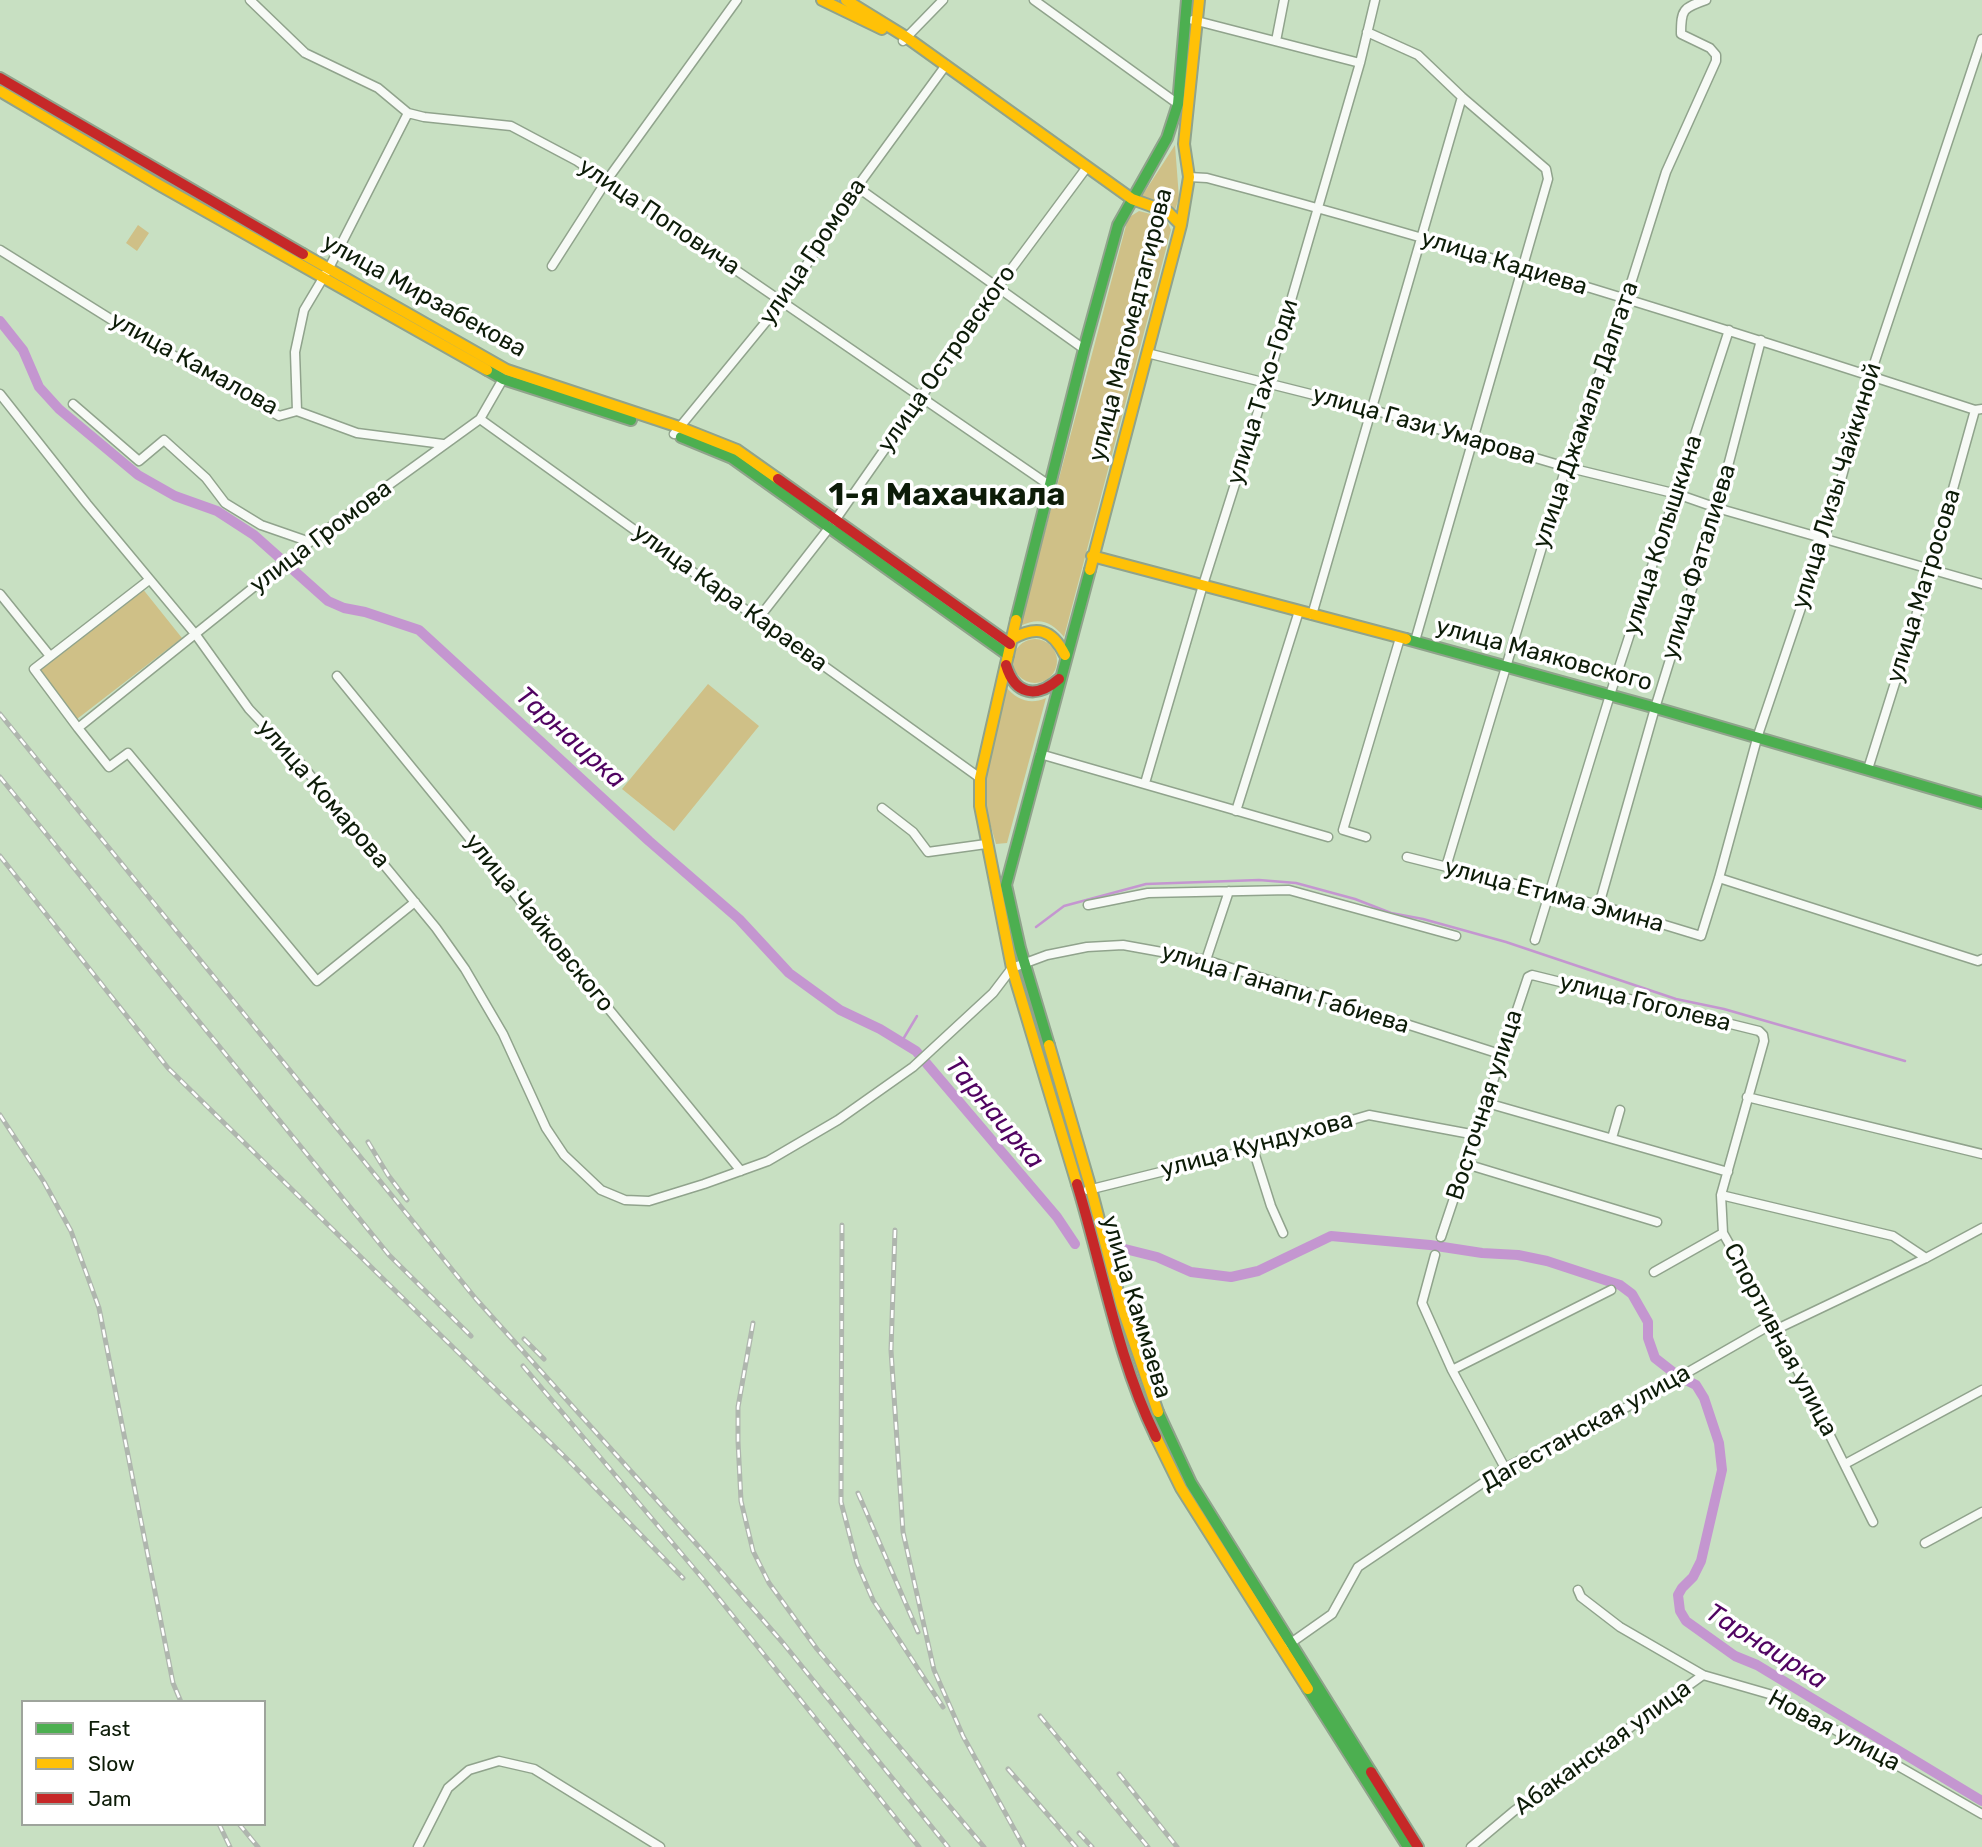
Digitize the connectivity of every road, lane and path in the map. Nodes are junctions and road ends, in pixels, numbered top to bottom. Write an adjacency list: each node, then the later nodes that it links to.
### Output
1 (250, 0): 24 (street)
2 (737, 0): 27 (street)
3 (822, 0): 11 (main road)
4 (943, 0): 15 (street)
5 (1034, 0): 23 (street)
6 (1187, 0): 12 (main road, улица Магомедтагирова)
7 (1199, 0): 13 (main road, улица Магомедтагирова)
8 (1284, 0): 17 (street)
9 (1375, 0): 14 (street, улица Тахо-Годи)
10 (1706, 0): 38 (street, улица Джамала Далгата)
11 (841, 2): 15 (main road)
12 (1185, 19): 13 (street); 23 (main road, улица Магомедтагирова)
13 (1196, 21): 17 (street); 26 (main road, улица Магомедтагирова)
14 (1367, 32): 18 (street, улица Тахо-Годи); 22 (street)
15 (904, 39): 19 (main road)
16 (1982, 40): 44 (street, улица Лизы Чайкиной)
17 (1276, 41): 18 (street)
18 (1360, 63): 30 (street, улица Тахо-Годи)
19 (944, 68): 25 (main road); 28 (street, улица Громова)
20 (0, 78): 36 (main road, улица Мирзабекова)
21 (0, 91): 36 (main road, улица Мирзабекова)
22 (1462, 97): 32 (street); 35 (street)
23 (1178, 104): 29 (main road, улица Магомедтагирова)
24 (408, 113): 27 (street, улица Поповича); 36 (street)
25 (1086, 169): 29 (main road); 37 (street, улица Островского)
26 (1189, 177): 30 (street, улица Кадиева); 31 (main road, улица Магомедтагирова)
27 (607, 180): 34 (street); 39 (street, улица Поповича)
28 (857, 187): 37 (street); 39 (street, улица Громова)
29 (1130, 201): 31 (main road); 42 (main road, улица Магомедтагирова)
30 (1317, 208): 32 (street, улица Кадиева); 46 (street, улица Тахо-Годи)
31 (1181, 225): 43 (main road, улица Магомедтагирова)
32 (1421, 239): 35 (street, улица Кадиева); 50 (street)
33 (0, 250): 52 (street, улица Камалова)
34 (552, 267)
35 (1524, 269): 38 (street, улица Кадиева); 55 (street)
36 (327, 272): 45 (main road, улица Мирзабекова); 52 (street); 54 (main road, улица Мирзабекова)
37 (998, 287): 42 (street); 48 (street, улица Островского)
38 (1626, 299): 40 (street, улица Кадиева); 57 (street, улица Джамала Далгата)
39 (783, 301): 48 (street, улица Поповича); 54 (street, улица Громова)
40 (1729, 330): 41 (street, улица Кадиева); 59 (street, улица Колышкина)
41 (1761, 340): 44 (street, улица Кадиева); 60 (street, улица Фаталиева)
42 (1084, 349): 58 (main road, улица Магомедтагирова)
43 (1147, 353): 46 (street, улица Гази Умарова); 64 (main road, улица Магомедтагирова)
44 (1870, 376): 51 (street, улица Кадиева); 62 (street, улица Лизы Чайкиной)
45 (503, 379): 53 (street, улица Громова); 54 (main road, улица Мирзабекова)
46 (1267, 383): 50 (street, улица Гази Умарова); 68 (street, улица Тахо-Годи)
47 (0, 394): 66 (street, улица Комарова)
48 (921, 395): 58 (street, улица Поповича); 61 (street, улица Островского)
49 (73, 404): 63 (street)
50 (1370, 409): 55 (street, улица Гази Умарова); 71 (street)
51 (1979, 409): 65 (street, улица Матросова)
52 (297, 411): 56 (street, улица Камалова)
53 (480, 419): 56 (street, улица Громова); 72 (street, улица Кара Караева)
54 (676, 430): 61 (main road, улица Мирзабекова)
55 (1472, 439): 57 (street, улица Гази Умарова); 75 (street)
56 (443, 444): 63 (street, улица Громова)
57 (1566, 467): 59 (street, улица Гази Умарова); 79 (street, улица Джамала Далгата)
58 (1049, 485): 76 (main road, улица Магомедтагирова)
59 (1677, 494): 60 (street, улица Гази Умарова); 82 (street, улица Колышкина)
60 (1717, 508): 62 (street, улица Гази Умарова); 83 (street, улица Фаталиева)
61 (833, 523): 72 (street, улица Островского); 76 (main road, улица Мирзабекова)
62 (1825, 537): 65 (street, улица Гази Умарова); 85 (street, улица Лизы Чайкиной)
63 (310, 542): 73 (street, улица Громова)
64 (1092, 556): 68 (main road, улица Маяковского); 77 (main road, улица Магомедтагирова)
65 (1931, 568): 67 (street, улица Гази Умарова); 87 (street, улица Матросова)
66 (149, 580): 73 (street, улица Комарова); 78 (street)
67 (1982, 584)
68 (1203, 585): 70 (main road, улица Маяковского); 89 (street, улица Тахо-Годи)
69 (0, 594): 78 (street)
70 (1298, 611): 71 (main road, улица Маяковского); 92 (street)
71 (1312, 615): 74 (main road, улица Маяковского)
72 (758, 619): 88 (street, улица Кара Караева)
73 (196, 635): 84 (street, улица Громова); 102 (street, улица Комарова)
74 (1400, 638): 75 (main road, улица Маяковского); 94 (street)
75 (1415, 641): 79 (main road, улица Маяковского)
76 (1009, 650): 77 (main road); 81 (main road); 88 (main road, улица Магомедтагирова)
77 (1065, 655): 81 (main road)
78 (50, 656): 84 (street)
79 (1505, 665): 82 (main road, улица Маяковского); 97 (street, улица Джамала Далгата)
80 (337, 676): 123 (street, улица Чайковского)
81 (1059, 679): 86 (main road)
82 (1610, 695): 83 (main road, улица Маяковского); 101 (street, улица Колышкина)
83 (1655, 708): 85 (main road, улица Маяковского); 104 (street, улица Фаталиева)
84 (78, 727): 102 (street)
85 (1758, 736): 87 (main road, улица Маяковского); 98 (street, улица Лизы Чайкиной)
86 (1040, 754): 89 (street); 99 (main road)
87 (1868, 769): 90 (main road, улица Маяковского)
88 (980, 778): 95 (main road, улица Магомедтагирова)
89 (1145, 783): 92 (street)
90 (1982, 803)
91 (882, 808): 95 (street)
92 (1236, 811): 93 (street)
93 (1328, 837)
94 (1366, 837)
95 (986, 844): 99 (main road, улица Магомедтагирова)
96 (1407, 857): 97 (street, улица Етима Эмина)
97 (1446, 867): 101 (street, улица Етима Эмина)
98 (1719, 878): 106 (street, улица Лизы Чайкиной); 109 (street)
99 (1001, 886): 110 (main road, улица Каммаева); 111 (main road, улица Каммаева)
100 (1229, 891): 103 (street); 105 (street); 108 (street)
101 (1550, 893): 104 (street, улица Етима Эмина); 107 (street, улица Колышкина)
102 (415, 902): 123 (street, улица Комарова)
103 (1088, 905)
104 (1599, 905): 106 (street, улица Етима Эмина)
105 (1455, 936)
106 (1700, 936)
107 (1535, 940)
108 (1206, 960): 110 (street, улица Ганапи Габиева); 114 (street, улица Ганапи Габиева)
109 (1980, 960)
110 (1025, 964): 111 (street); 125 (main road, улица Каммаева)
111 (1012, 968): 123 (street); 125 (main road, улица Каммаева)
112 (1532, 975): 113 (street, улица Гоголева); 114 (street, Восточная улица)
113 (1759, 1031): 115 (street, Спортивная улица)
114 (1503, 1055): 116 (street, Восточная улица)
115 (1747, 1097): 121 (street); 124 (street, Спортивная улица)
116 (1487, 1103): 118 (street, Восточная улица); 119 (street)
117 (1620, 1110): 119 (street)
118 (1476, 1135): 120 (street, улица Кундухова); 122 (street, Восточная улица)
119 (1612, 1138): 124 (street)
120 (1253, 1149): 125 (street, улица Кундухова); 129 (street)
121 (1982, 1154)
122 (1466, 1164): 127 (street); 131 (street, Восточная улица)
123 (741, 1171)
124 (1728, 1172): 126 (street, Спортивная улица)
125 (1086, 1191): 145 (main road, улица Каммаева)
126 (1721, 1195): 130 (street, Спортивная улица); 133 (street)
127 (1657, 1222)
128 (1982, 1228): 133 (street, Дагестанская улица)
129 (1283, 1233)
130 (1723, 1233): 134 (street); 136 (street, Спортивная улица)
131 (1441, 1237)
132 (1435, 1255): 137 (street)
133 (1926, 1258): 136 (street, Дагестанская улица)
134 (1654, 1272)
135 (1611, 1290): 137 (street)
136 (1774, 1327): 139 (street, Спортивная улица); 140 (street, Дагестанская улица)
137 (1452, 1370): 140 (street)
138 (1982, 1390): 139 (street)
139 (1845, 1464): 142 (street, Спортивная улица)
140 (1505, 1468): 145 (street, Дагестанская улица)
141 (1982, 1512): 143 (street)
142 (1873, 1522)
143 (1925, 1543)
144 (1578, 1590): 146 (street, Новая улица)
145 (1287, 1646): 150 (main road, улица Каммаева); 151 (main road, улица Каммаева)
146 (1703, 1675): 147 (street, Новая улица); 152 (street, Абаканская улица)
147 (1982, 1814)
148 (418, 1847): 149 (street)
149 (660, 1847)
150 (1408, 1847)
151 (1418, 1847)
152 (1471, 1847)

